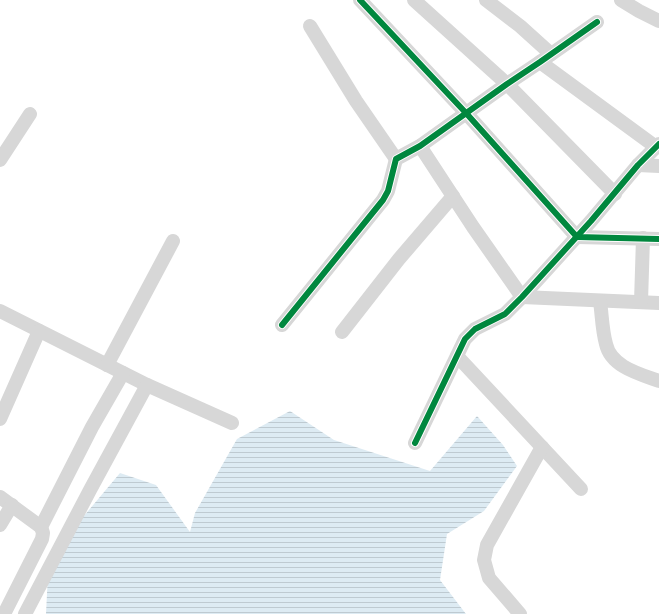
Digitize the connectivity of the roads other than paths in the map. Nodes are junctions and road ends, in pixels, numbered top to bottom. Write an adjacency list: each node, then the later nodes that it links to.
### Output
1 (360, 0): 10 (street)
2 (414, 0): 9 (street)
3 (486, 0): 8 (street)
4 (620, 0): 5 (street)
5 (659, 21)
6 (597, 22): 8 (street)
7 (310, 26): 14 (street)
8 (546, 58): 9 (street); 13 (street)
9 (507, 84): 10 (street); 18 (street)
10 (466, 113): 12 (street); 20 (street)
11 (30, 114): 15 (street)
12 (420, 146): 14 (street); 19 (street)
13 (657, 146): 16 (street)
14 (396, 159): 29 (street)
15 (0, 160)
16 (638, 165): 17 (street); 18 (street)
17 (659, 166)
18 (615, 194): 20 (street)
19 (453, 196): 24 (street); 31 (street)
20 (577, 237): 21 (street); 24 (street)
21 (644, 238): 22 (street); 26 (street)
22 (659, 238)
23 (173, 240): 33 (street)
24 (522, 297): 25 (street); 32 (street)
25 (600, 301): 26 (street); 35 (street)
26 (641, 302): 27 (street)
27 (659, 303)
28 (0, 311): 30 (street)
29 (282, 325)
30 (39, 331): 33 (street); 37 (street)
31 (342, 332)
32 (457, 356): 39 (street); 40 (street)
33 (106, 365): 34 (street)
34 (123, 373): 36 (street); 45 (street)
35 (659, 381)
36 (147, 385): 38 (street); 47 (street)
37 (0, 419)
38 (232, 424)
39 (415, 443)
40 (542, 447): 41 (street); 48 (street)
41 (581, 489)
42 (0, 497): 43 (street)
43 (12, 505): 44 (street); 45 (street)
44 (0, 525)
45 (41, 527): 46 (street)
46 (4, 614)
47 (25, 614)
48 (520, 614)

